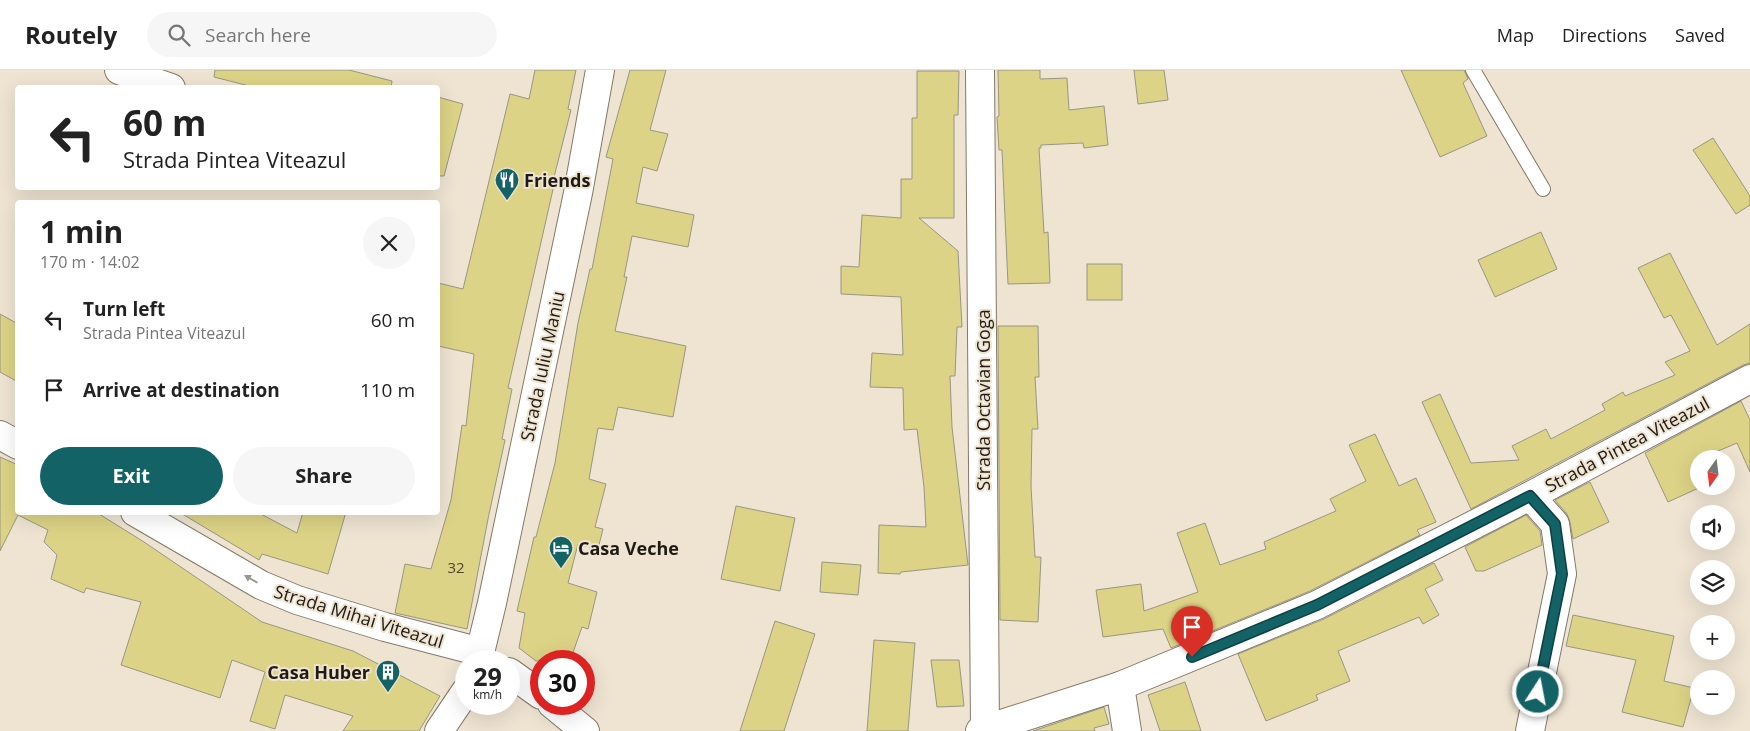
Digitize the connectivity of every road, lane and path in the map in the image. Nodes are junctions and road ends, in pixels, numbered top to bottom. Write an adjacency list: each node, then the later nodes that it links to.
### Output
1 (119, 70): 5 (street)
2 (600, 70): 13 (street, Strada Iuliu Maniu)
3 (980, 70): 17 (street, Strada Octavian Goga)
4 (1473, 70): 6 (lane)
5 (162, 85)
6 (1543, 188)
7 (1750, 379): 10 (street, Strada Pintea Viteazul)
8 (0, 435): 9 (street)
9 (15, 443)
10 (1530, 496): 14 (street, Strada Pintea Viteazul); 21 (street)
11 (140, 515): 12 (street, Strada Mihai Viteazul, one-way to 11)
12 (458, 650)
13 (486, 650)
14 (1120, 686): 17 (street, Strada Pintea Viteazul); 20 (street)
15 (455, 707): 18 (street)
16 (565, 715): 19 (street)
17 (982, 730)
18 (439, 731)
19 (585, 731)
20 (1127, 731)
21 (1530, 731)

